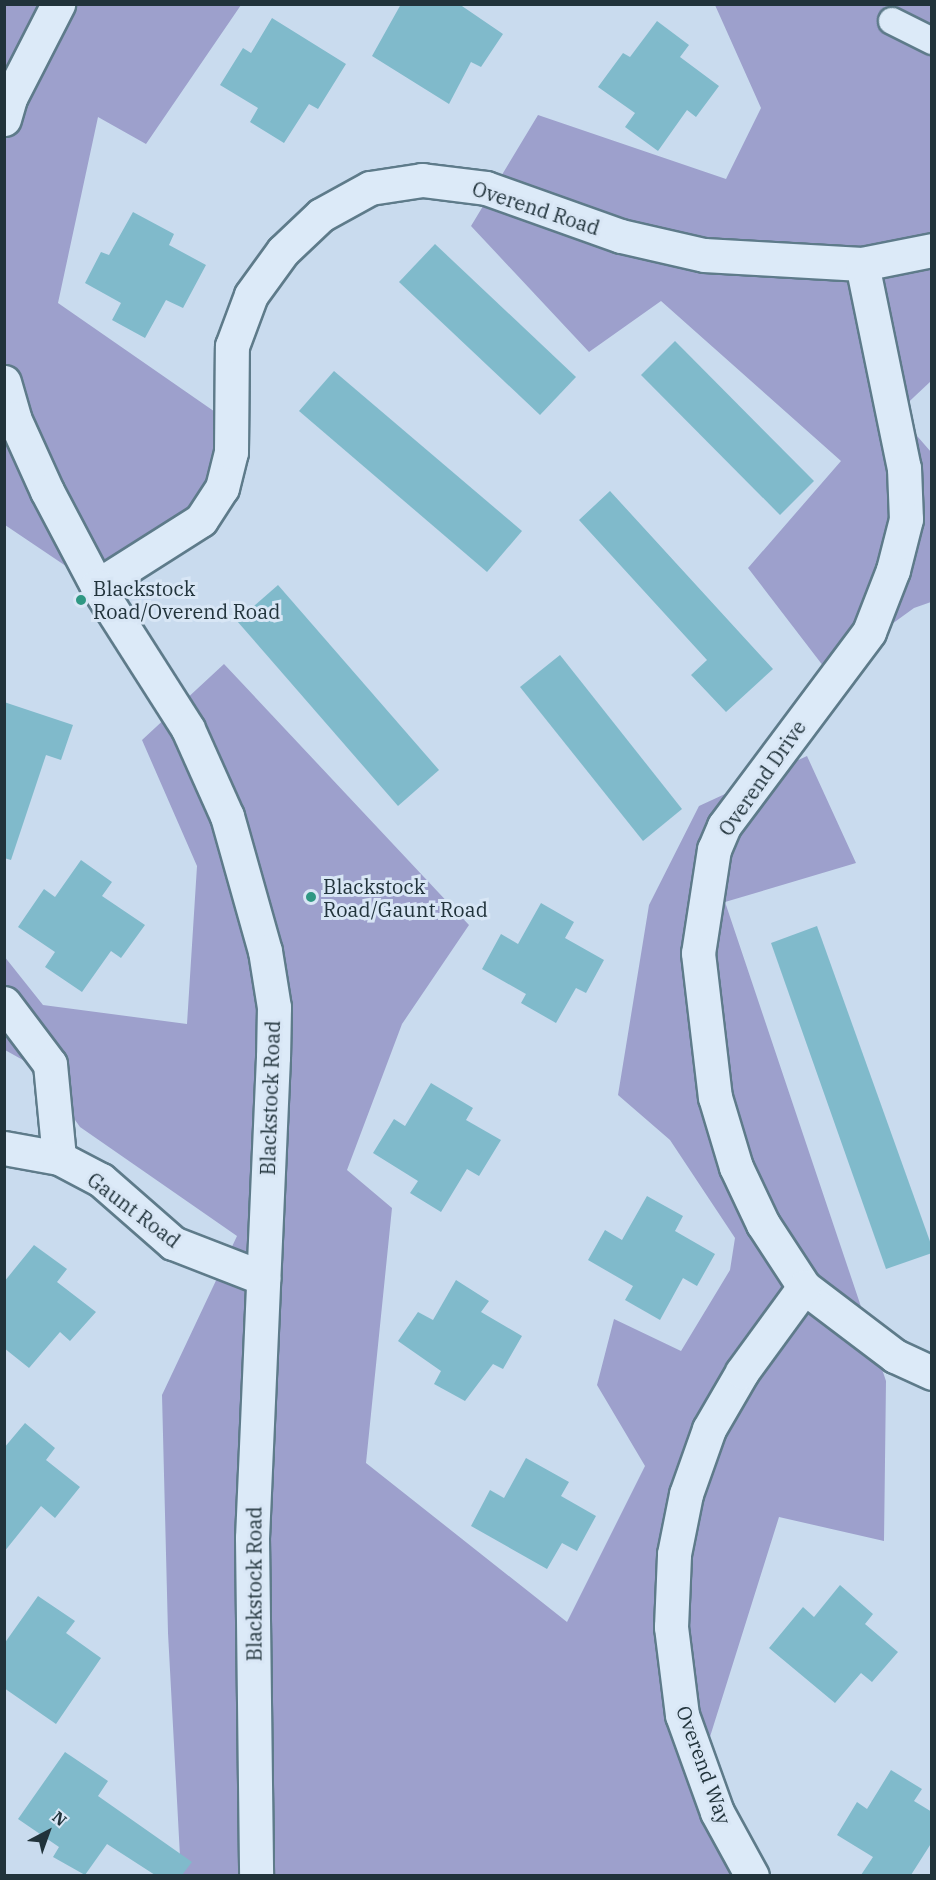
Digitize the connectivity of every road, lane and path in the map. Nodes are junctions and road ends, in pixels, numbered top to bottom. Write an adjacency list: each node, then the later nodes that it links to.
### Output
1 (58, 4): 4 (street)
2 (892, 21): 3 (lane)
3 (932, 41)
4 (4, 119)
5 (932, 250): 6 (street, Overend Road)
6 (862, 264): 8 (street, Overend Road); 13 (street, Overend Drive)
7 (4, 382): 8 (street, Blackstock Road)
8 (97, 586): 12 (street, Blackstock Road)
9 (4, 1003): 11 (street)
10 (4, 1148): 11 (street, Gaunt Road)
11 (59, 1158): 12 (street, Gaunt Road)
12 (263, 1278): 15 (street, Blackstock Road)
13 (804, 1287): 14 (street, Overend Drive); 16 (street, Overend Way)
14 (932, 1373)
15 (256, 1875)
16 (752, 1875)

